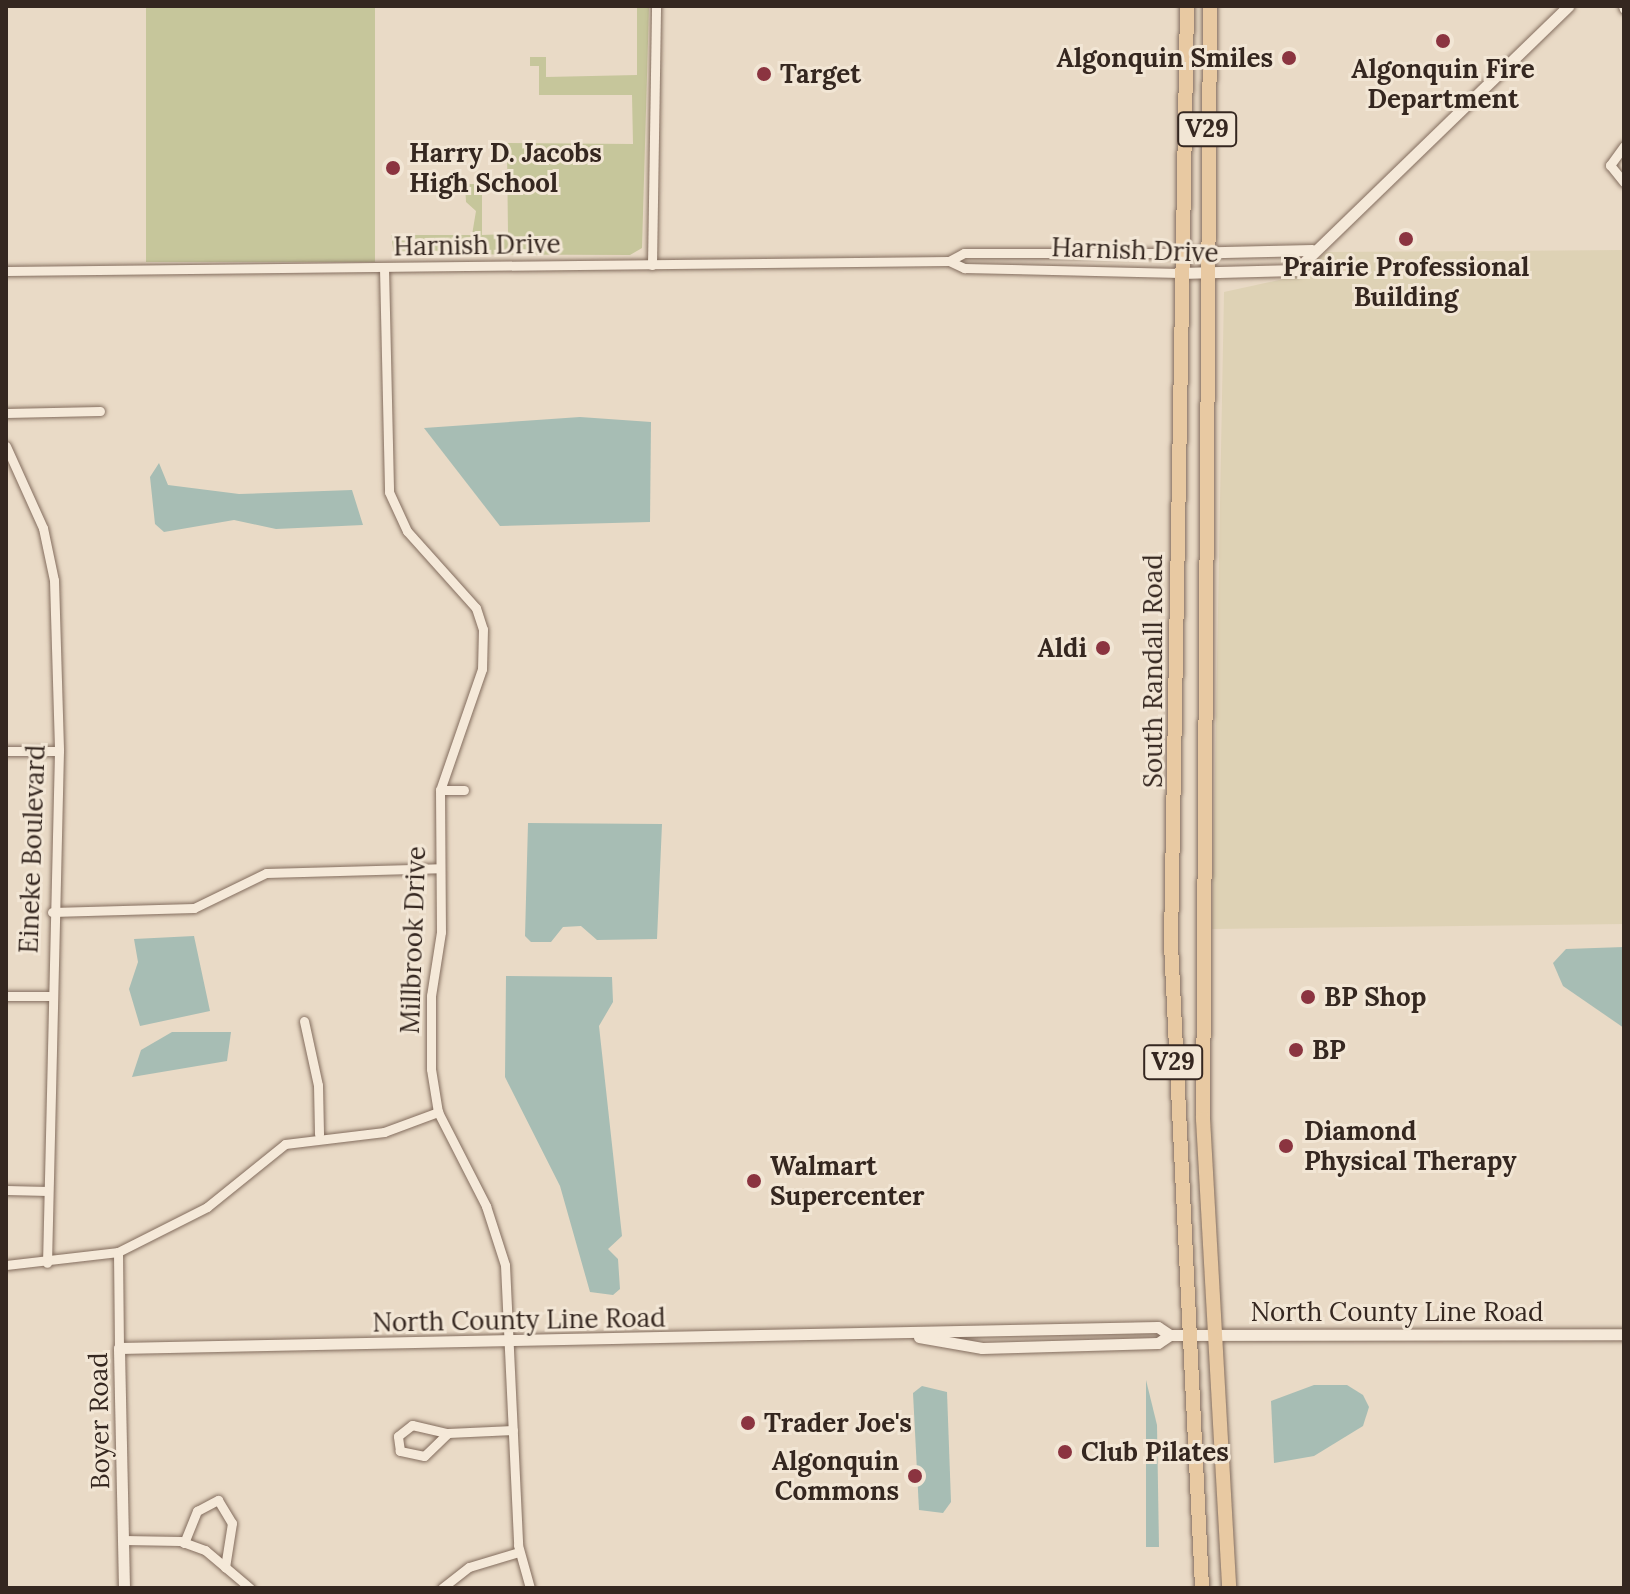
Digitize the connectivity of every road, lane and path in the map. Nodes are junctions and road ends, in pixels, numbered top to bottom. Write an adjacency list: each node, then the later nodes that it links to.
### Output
1 (656, 6): 11 (street)
2 (1187, 6): 8 (main road, South Randall Road / V29)
3 (1210, 6): 9 (main road, South Randall Road / V29)
4 (1568, 6): 7 (street, Harnish Drive)
5 (1624, 146): 6 (street)
6 (1624, 182)
7 (1312, 250): 9 (street, Harnish Drive); 15 (street, Harnish Drive)
8 (1180, 253): 9 (street, Harnish Drive); 10 (street, Harnish Drive); 14 (main road, South Randall Road / V29)
9 (1208, 253): 15 (main road, South Randall Road / V29)
10 (949, 261): 11 (street, Harnish Drive); 14 (street, Harnish Drive)
11 (652, 265): 12 (street, Harnish Drive)
12 (384, 268): 13 (street, Harnish Drive); 21 (street, Millbrook Drive)
13 (6, 271)
14 (1180, 273): 15 (street, Harnish Drive); 37 (main road, South Randall Road / V29)
15 (1208, 275): 38 (main road, South Randall Road / V29)
16 (100, 411): 17 (street)
17 (6, 413)
18 (6, 446): 20 (street, Eineke Boulevard)
19 (6, 751): 20 (street)
20 (59, 751): 24 (street, Eineke Boulevard)
21 (440, 790): 22 (street); 23 (street, Millbrook Drive)
22 (464, 790)
23 (440, 868): 24 (street); 28 (street, Millbrook Drive)
24 (52, 912): 26 (street, Eineke Boulevard)
25 (6, 996): 26 (street)
26 (50, 996): 31 (street, Eineke Boulevard)
27 (304, 1021): 29 (street)
28 (438, 1112): 29 (street); 40 (street, Millbrook Drive)
29 (319, 1134): 32 (street)
30 (6, 1190): 31 (street)
31 (48, 1191): 33 (street, Eineke Boulevard)
32 (118, 1252): 33 (street); 41 (street, Boyer Road)
33 (47, 1263): 34 (street)
34 (6, 1265)
35 (1624, 1334): 38 (street, North County Line Road)
36 (1170, 1335): 37 (street, North County Line Road); 39 (street, North County Line Road); 39 (street, North County Line Road)
37 (1189, 1335): 38 (street, North County Line Road); 52 (main road, South Randall Road)
38 (1217, 1335): 53 (main road, South Randall Road)
39 (919, 1336): 40 (street, North County Line Road)
40 (513, 1342): 41 (street, North County Line Road); 42 (street, Millbrook Drive)
41 (119, 1348): 44 (street, Boyer Road)
42 (513, 1430): 43 (street); 46 (street, Millbrook Drive)
43 (448, 1433): 43 (street)
44 (124, 1540): 45 (street); 48 (street, Boyer Road)
45 (184, 1543): 47 (street); 47 (street)
46 (519, 1552): 50 (street); 51 (street, Millbrook Drive)
47 (225, 1567): 49 (street)
48 (124, 1588)
49 (250, 1588)
50 (442, 1588)
51 (530, 1588)
52 (1202, 1588)
53 (1229, 1588)

